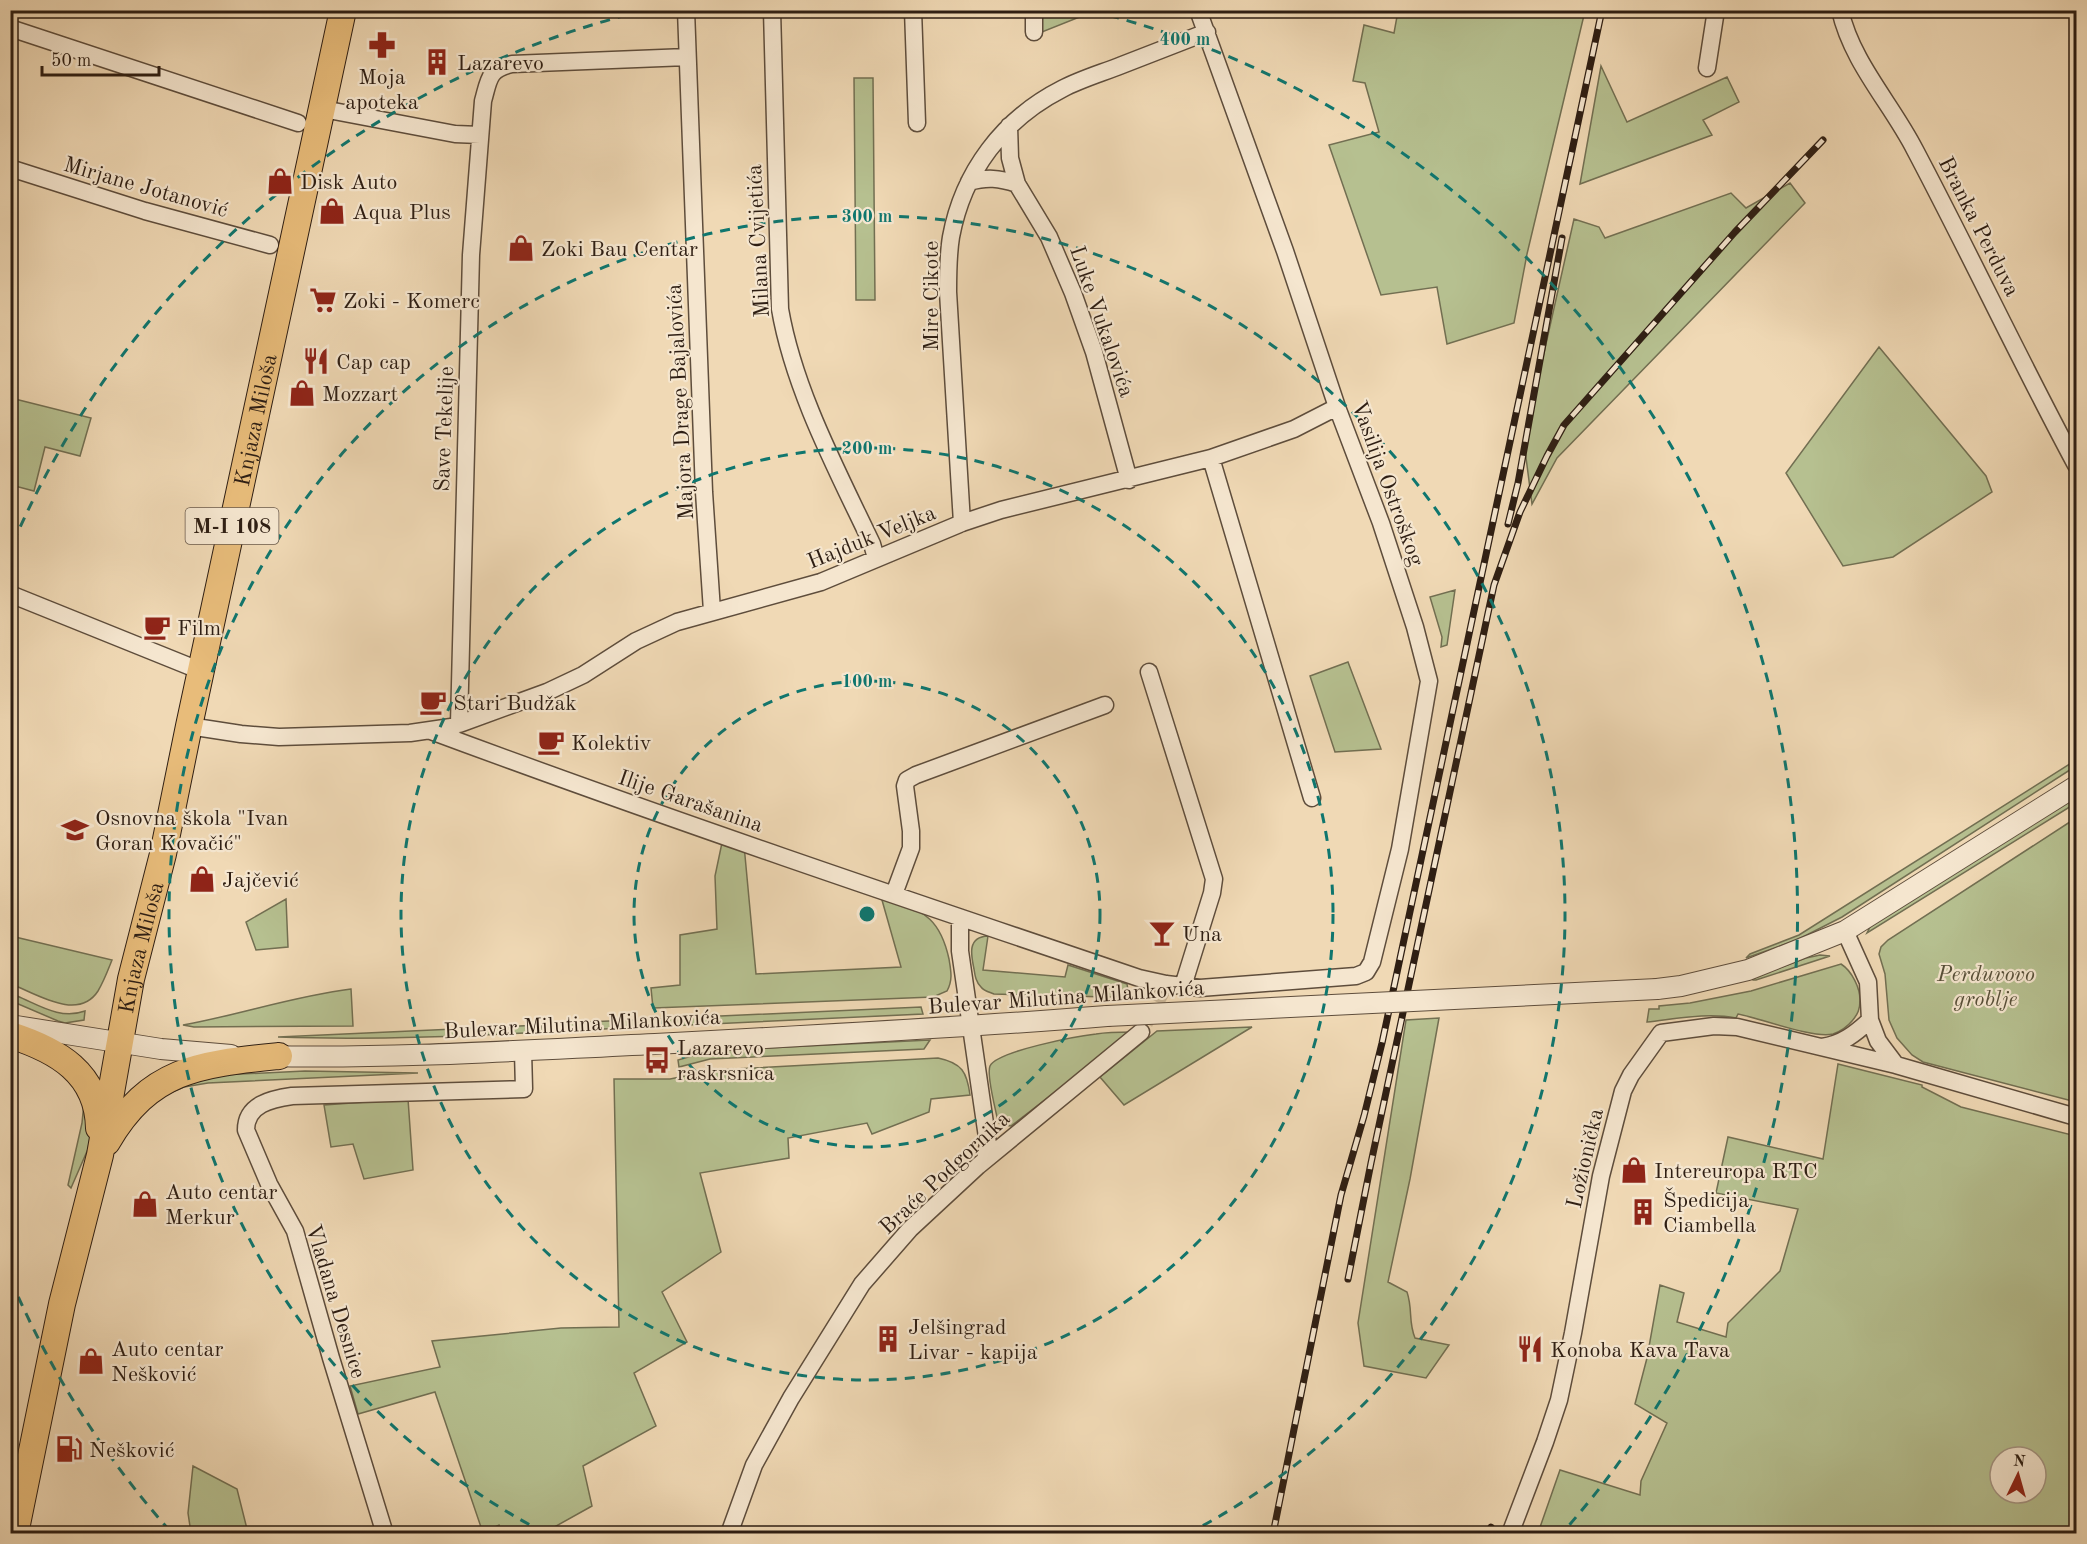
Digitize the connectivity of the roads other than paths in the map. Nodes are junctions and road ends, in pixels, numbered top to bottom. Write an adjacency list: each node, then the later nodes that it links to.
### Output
1 (343, 10): 14 (main road, Knjaza Miloša / M-I 108)
2 (687, 10): 12 (street, Majora Drage Bajalovića)
3 (772, 10): 28 (street, Milana Cvijetića)
4 (913, 10): 16 (street)
5 (1034, 10): 10 (street)
6 (1198, 10): 11 (street, Vasilija Ostroškog)
7 (1716, 10): 13 (street)
8 (1840, 10): 25 (street, Branka Perduva)
9 (10, 28): 15 (street)
10 (1034, 32)
11 (1207, 32): 17 (street, Mire Cikote); 23 (street, Vasilija Ostroškog)
12 (687, 57): 18 (street, Save Tekelije); 30 (street, Majora Drage Bajalovića)
13 (1707, 68)
14 (323, 109): 18 (street); 31 (main road, Knjaza Miloša / M-I 108)
15 (298, 123)
16 (917, 123)
17 (1009, 126): 20 (street, Mire Cikote); 21 (street, Luke Vukalovića)
18 (480, 135): 34 (street, Save Tekelije)
19 (10, 168): 22 (street, Mirjane Jotanović)
20 (969, 182): 21 (street); 27 (street, Mire Cikote)
21 (1017, 184): 26 (street, Luke Vukalovića)
22 (270, 245)
23 (1337, 407): 24 (street, Hajduk Veljka); 42 (street, Vasilija Ostroškog)
24 (1211, 458): 26 (street, Hajduk Veljka); 38 (street)
25 (2076, 465)
26 (1129, 480): 27 (street, Hajduk Veljka)
27 (962, 523): 28 (street, Hajduk Veljka)
28 (876, 558): 30 (street, Hajduk Veljka)
29 (10, 594): 31 (street)
30 (712, 611): 34 (street, Hajduk Veljka)
31 (201, 671): 35 (main road, Knjaza Miloša / M-I 108)
32 (1149, 672): 43 (street)
33 (1105, 705): 39 (street)
34 (459, 724): 36 (street, Hajduk Veljka)
35 (189, 726): 36 (street, Ilije Garašanina); 49 (main road, Knjaza Miloša / M-I 108)
36 (431, 731): 39 (street, Ilije Garašanina)
37 (2076, 786): 41 (street, Bulevar Milutina Milankovića)
38 (1312, 798)
39 (894, 894): 40 (street, Ilije Garašanina)
40 (960, 918): 43 (street, Ilije Garašanina); 46 (street)
41 (1845, 931): 44 (street); 46 (street, Bulevar Milutina Milankovića, bridge)
42 (1356, 976): 43 (street, Ilije Garašanina)
43 (1183, 986)
44 (1870, 1020): 50 (street); 53 (street)
45 (10, 1025): 49 (street, Bulevar Milutina Milankovića)
46 (970, 1026): 51 (street, Bulevar Milutina Milankovića); 56 (street)
47 (1141, 1032): 56 (street, Braće Podgornika)
48 (10, 1035): 55 (main road)
49 (122, 1042): 52 (street, Bulevar Milutina Milankovića); 55 (main road, Knjaza Miloša / M-I 108)
50 (1818, 1047): 53 (street, Ložionička); 60 (street, Ložionička)
51 (523, 1051): 52 (street, Bulevar Milutina Milankovića); 58 (street, Vladana Desnice)
52 (279, 1056): 55 (main road)
53 (1896, 1065): 54 (street)
54 (2076, 1117)
55 (100, 1155): 57 (main road, Knjaza Miloša / M-I 108)
56 (985, 1160): 59 (street, Braće Podgornika)
57 (15, 1533)
58 (385, 1533)
59 (729, 1533)
60 (1510, 1533)

